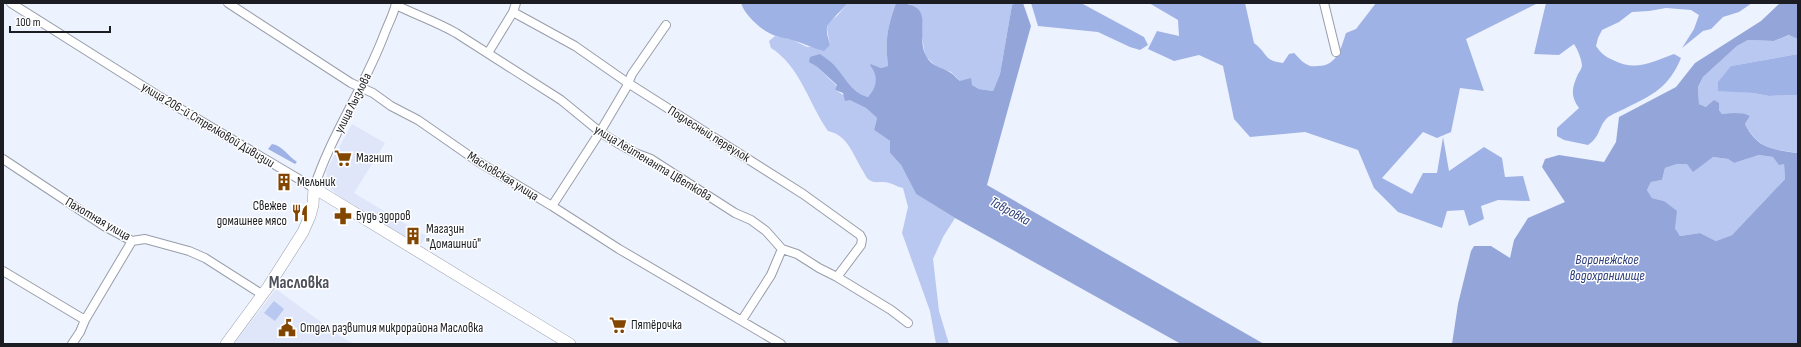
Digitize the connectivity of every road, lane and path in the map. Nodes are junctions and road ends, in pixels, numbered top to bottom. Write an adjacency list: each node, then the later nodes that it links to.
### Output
1 (11, 3): 14 (street, улица 206-й Стрелковой Дивизии)
2 (228, 3): 11 (street, Масловская улица)
3 (516, 3): 6 (street)
4 (1324, 3): 8 (street)
5 (396, 4): 9 (street, улица Лейтенанта Цветкова); 11 (street, улица Лызлова)
6 (513, 12): 9 (street); 10 (street, Подлесный переулок)
7 (666, 25): 10 (street)
8 (1336, 52)
9 (488, 53): 12 (street, улица Лейтенанта Цветкова)
10 (628, 83): 12 (street); 19 (street, Подлесный переулок)
11 (362, 87): 14 (street, улица Лызлова); 15 (street, Масловская улица)
12 (600, 132): 15 (street); 17 (street, улица Лейтенанта Цветкова)
13 (3, 159): 16 (street, Пахотная улица)
14 (314, 188): 20 (main road, улица Лызлова); 24 (main road, улица 206-й Стрелковой Дивизии)
15 (552, 206): 22 (street, Масловская улица)
16 (132, 241): 20 (street, Пахотная улица); 21 (street)
17 (782, 249): 19 (street, улица Лейтенанта Цветкова); 22 (street)
18 (3, 271): 21 (street)
19 (837, 277): 23 (street, улица Лейтенанта Цветкова)
20 (263, 295): 26 (main road, улица Лызлова)
21 (85, 320): 25 (street)
22 (742, 320): 27 (street, Масловская улица)
23 (908, 323)
24 (562, 342)
25 (72, 344)
26 (226, 344)
27 (781, 344)

